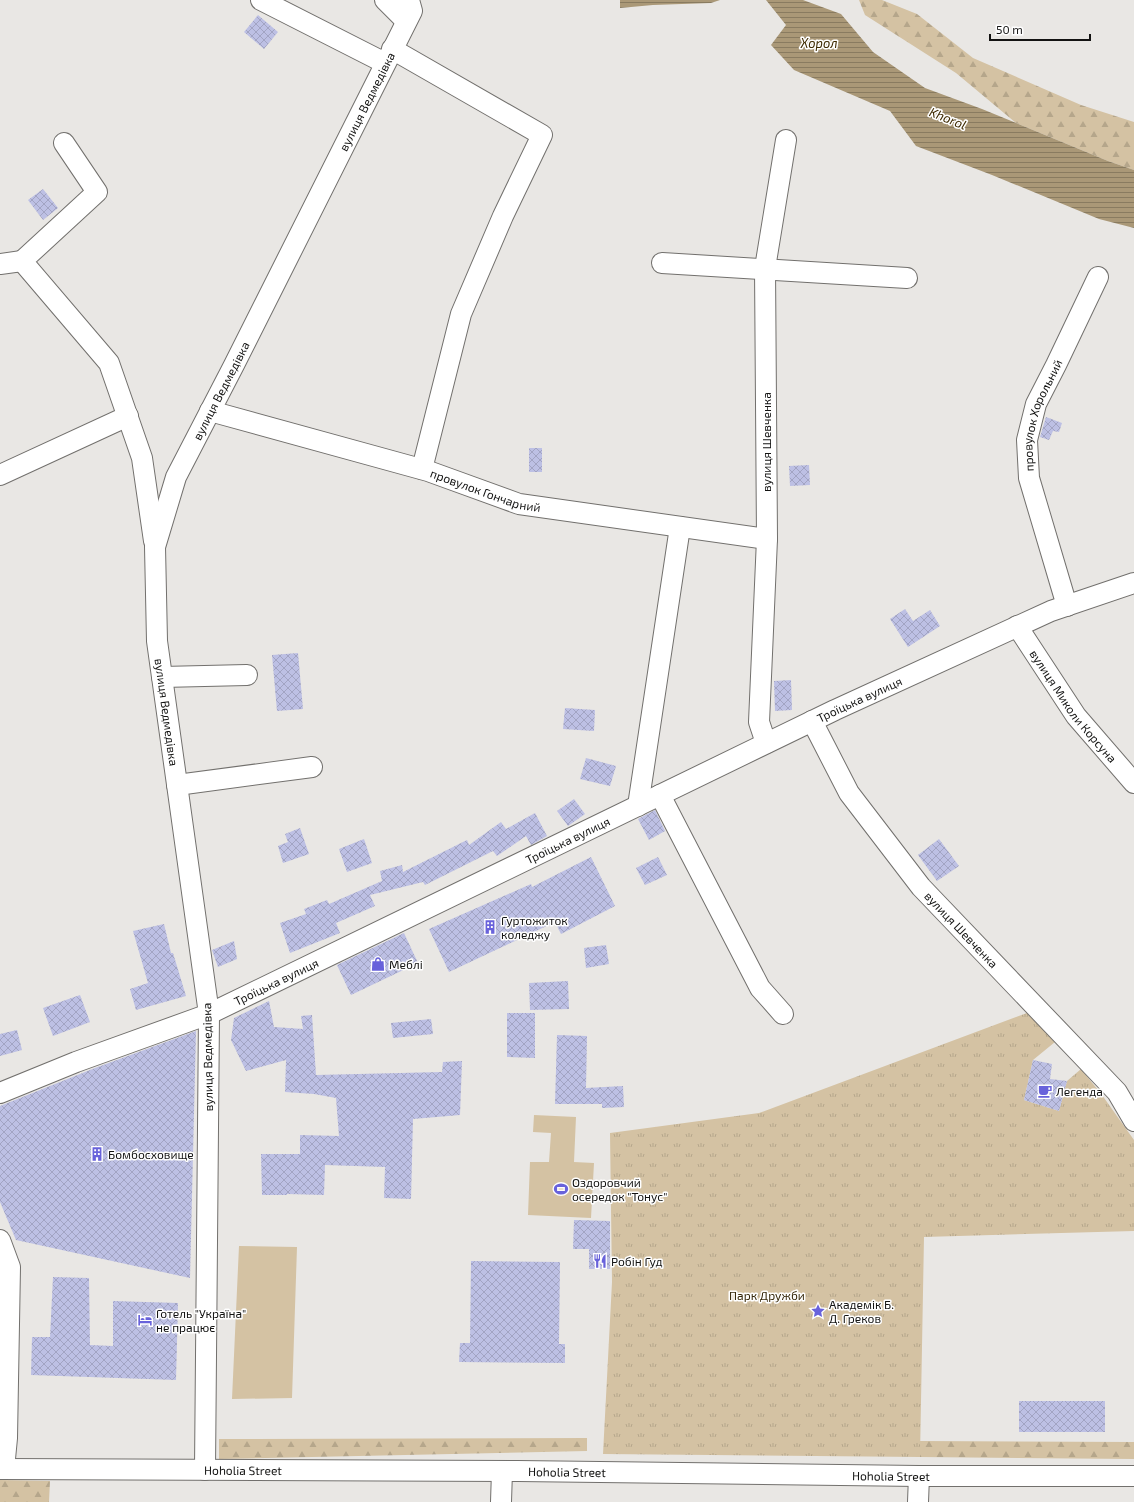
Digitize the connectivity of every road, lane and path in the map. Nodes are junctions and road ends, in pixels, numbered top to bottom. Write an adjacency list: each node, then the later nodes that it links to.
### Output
1 (261, 0): 4 (street)
2 (385, 0): 3 (street)
3 (409, 11): 4 (street, вулиця Ведмедівка)
4 (389, 56): 13 (street, вулиця Ведмедівка); 15 (street)
5 (786, 140): 10 (street, вулиця Шевченка)
6 (64, 143): 7 (street)
7 (22, 261): 9 (street); 14 (street)
8 (662, 263): 10 (street)
9 (0, 264)
10 (765, 268): 12 (street); 18 (street, вулиця Шевченка)
11 (1098, 277): 21 (street, провулок Хорольний)
12 (907, 278)
13 (210, 411): 15 (street, провулок Гончарний); 19 (street, вулиця Ведмедівка)
14 (128, 416): 16 (street); 19 (street)
15 (422, 469): 17 (street, провулок Гончарний)
16 (0, 475)
17 (680, 526): 18 (street, провулок Гончарний); 31 (street)
18 (767, 539): 26 (street, вулиця Шевченка)
19 (155, 547): 24 (street, вулиця Ведмедівка)
20 (1134, 583): 21 (street, Троїцька вулиця)
21 (1067, 606): 22 (street, Троїцька вулиця)
22 (1017, 626): 25 (street, Троїцька вулиця); 28 (street, вулиця Миколи Корсуна)
23 (247, 675): 24 (street)
24 (162, 677): 29 (street, вулиця Ведмедівка)
25 (812, 721): 26 (street, Троїцька вулиця); 35 (street, вулиця Шевченка)
26 (766, 744): 30 (street, Троїцька вулиця)
27 (312, 767): 29 (street)
28 (1134, 783)
29 (177, 785): 32 (street, вулиця Ведмедівка)
30 (660, 795): 31 (street, Троїцька вулиця); 33 (street)
31 (638, 806): 32 (street, Троїцька вулиця)
32 (209, 1014): 34 (street, Троїцька вулиця); 38 (street, вулиця Ведмедівка)
33 (784, 1014)
34 (0, 1093)
35 (1134, 1121)
36 (0, 1240): 37 (street)
37 (2, 1468): 38 (street, Hoholia Street)
38 (205, 1470): 39 (street, Hoholia Street)
39 (502, 1471): 40 (street, Hoholia Street); 42 (street)
40 (919, 1476): 41 (street, Hoholia Street); 43 (street)
41 (1134, 1476)
42 (500, 1502)
43 (918, 1502)

